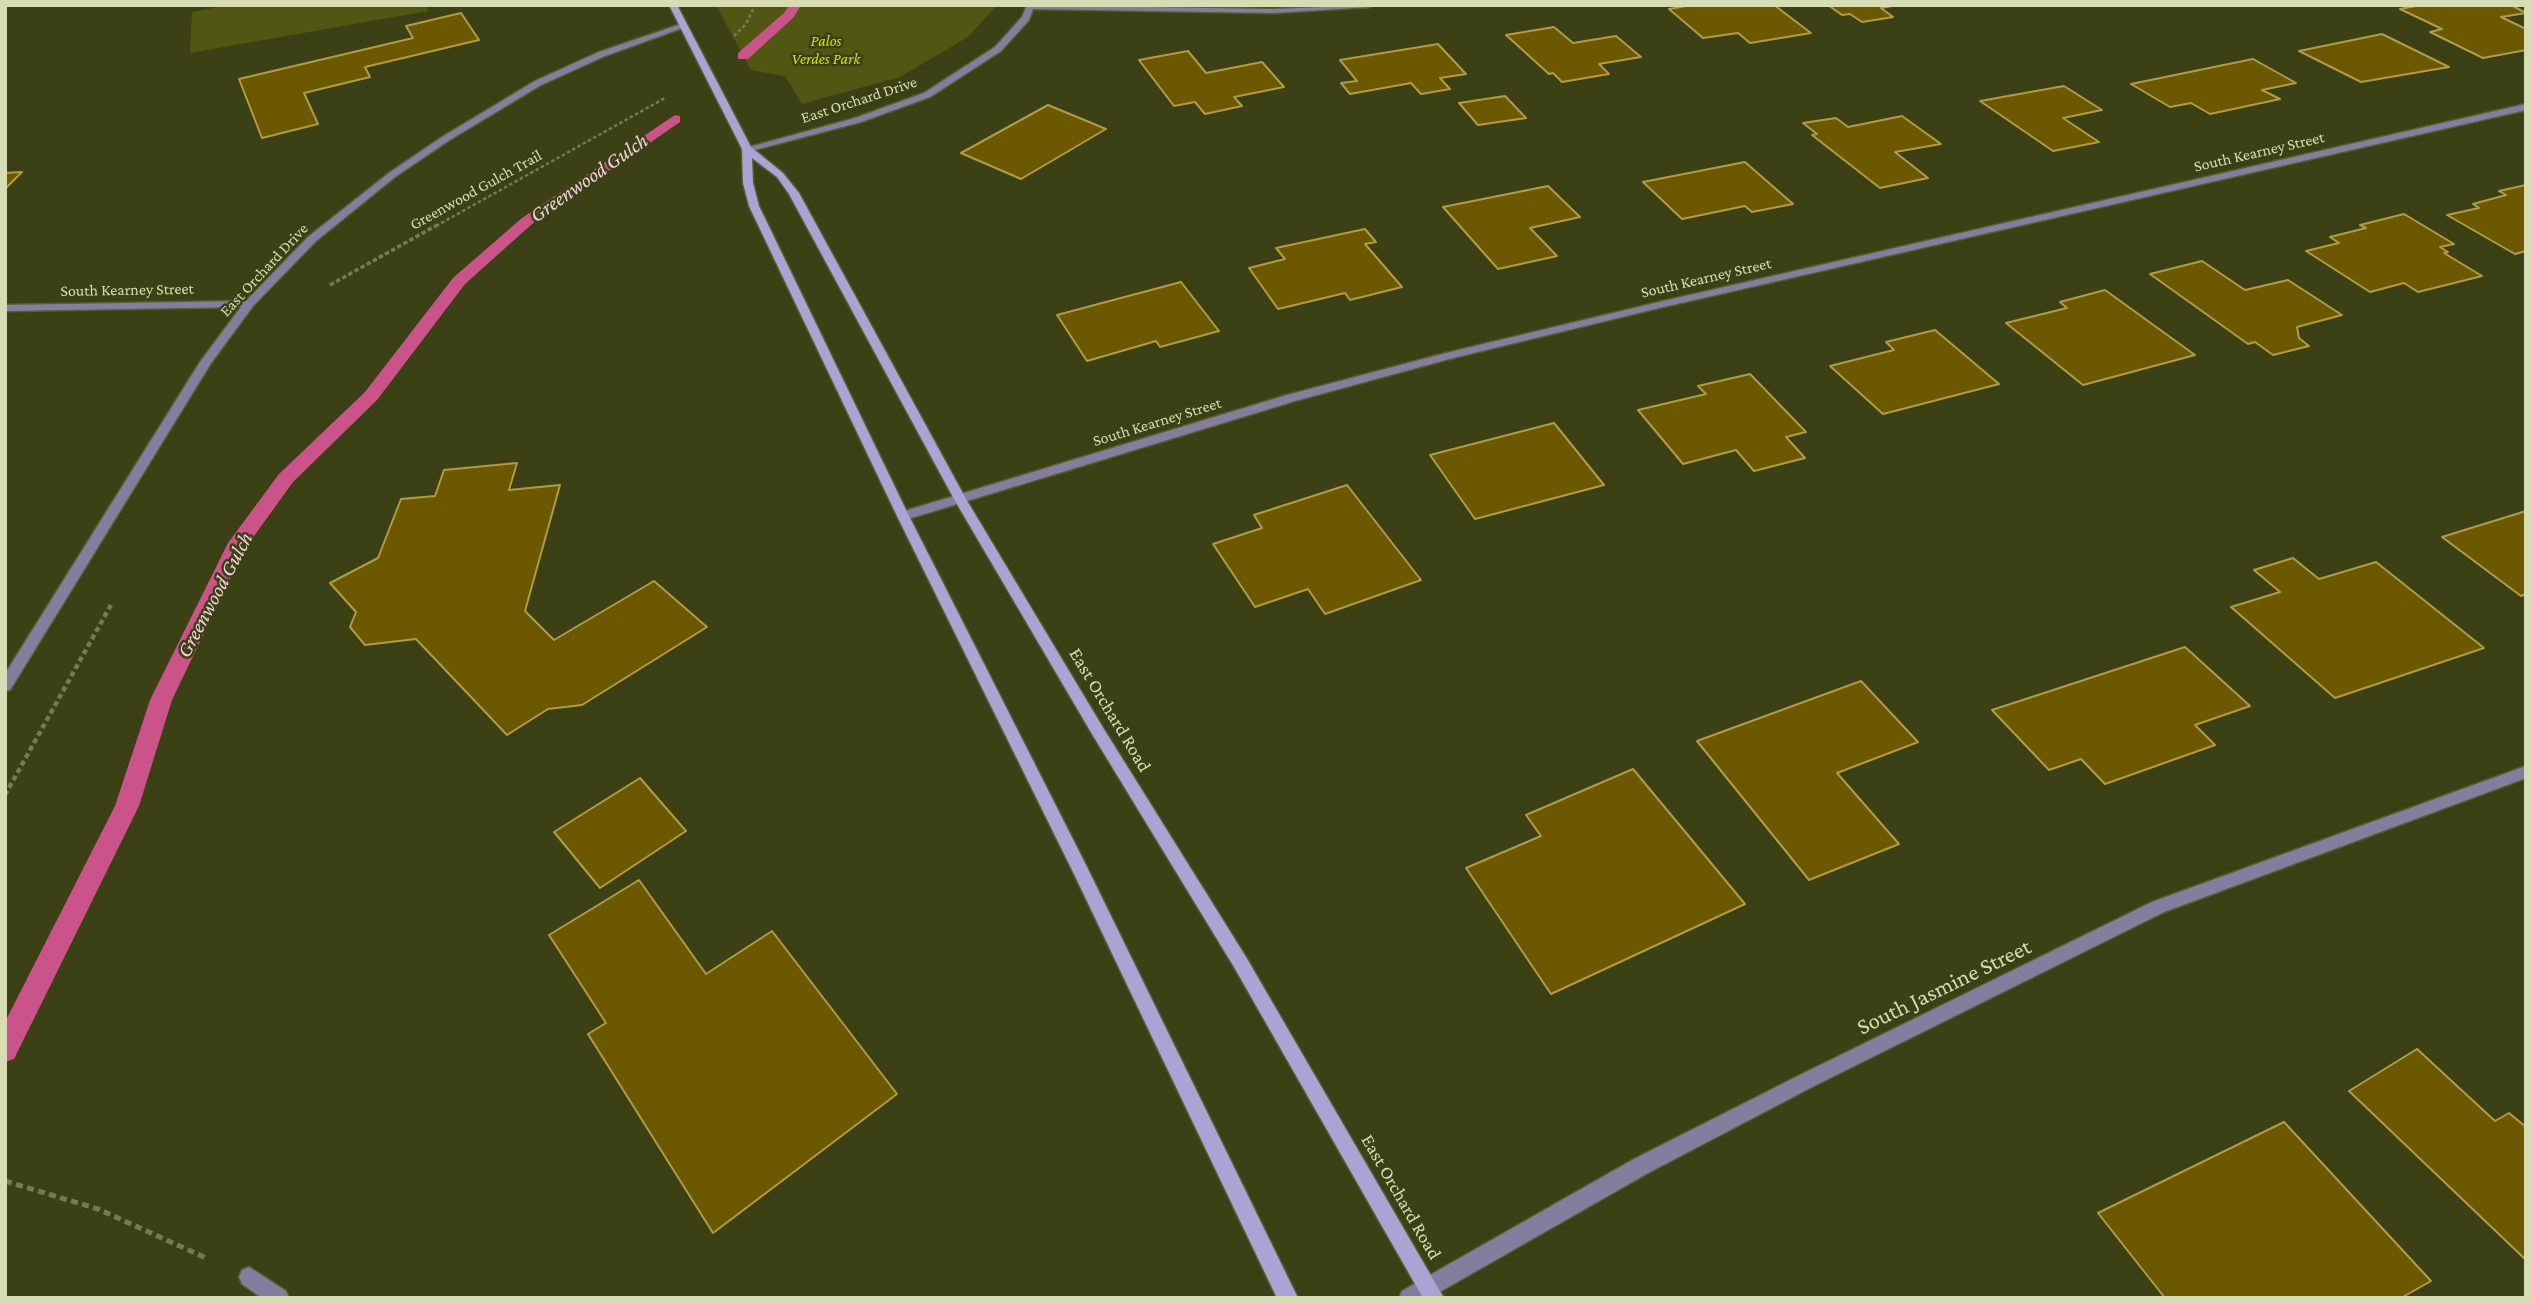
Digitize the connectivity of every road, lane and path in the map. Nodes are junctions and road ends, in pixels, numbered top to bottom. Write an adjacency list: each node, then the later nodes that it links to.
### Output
1 (673, 5): 5 (main road, East Orchard Road)
2 (755, 5): 6 (path)
3 (1370, 5): 4 (street)
4 (1031, 6): 9 (street, East Orchard Drive)
5 (684, 26): 9 (main road, East Orchard Road); 11 (street, East Orchard Drive)
6 (731, 39)
7 (665, 98): 10 (path, Greenwood Gulch Trail)
8 (2526, 107): 13 (street, South Kearney Street)
9 (747, 149): 13 (main road, East Orchard Road); 14 (main road, East Orchard Road)
10 (323, 288)
11 (249, 304): 12 (street, South Kearney Street); 15 (street, East Orchard Drive)
12 (5, 308)
13 (960, 499): 14 (street, South Kearney Street); 19 (main road, East Orchard Road)
14 (902, 516): 21 (main road, East Orchard Road)
15 (5, 686)
16 (2526, 772): 19 (street, South Jasmine Street)
17 (5, 1181): 18 (path)
18 (249, 1277): 20 (street)
19 (1432, 1293): 22 (street, South Jasmine Street)
20 (279, 1298)
21 (1288, 1298)
22 (1409, 1298)

